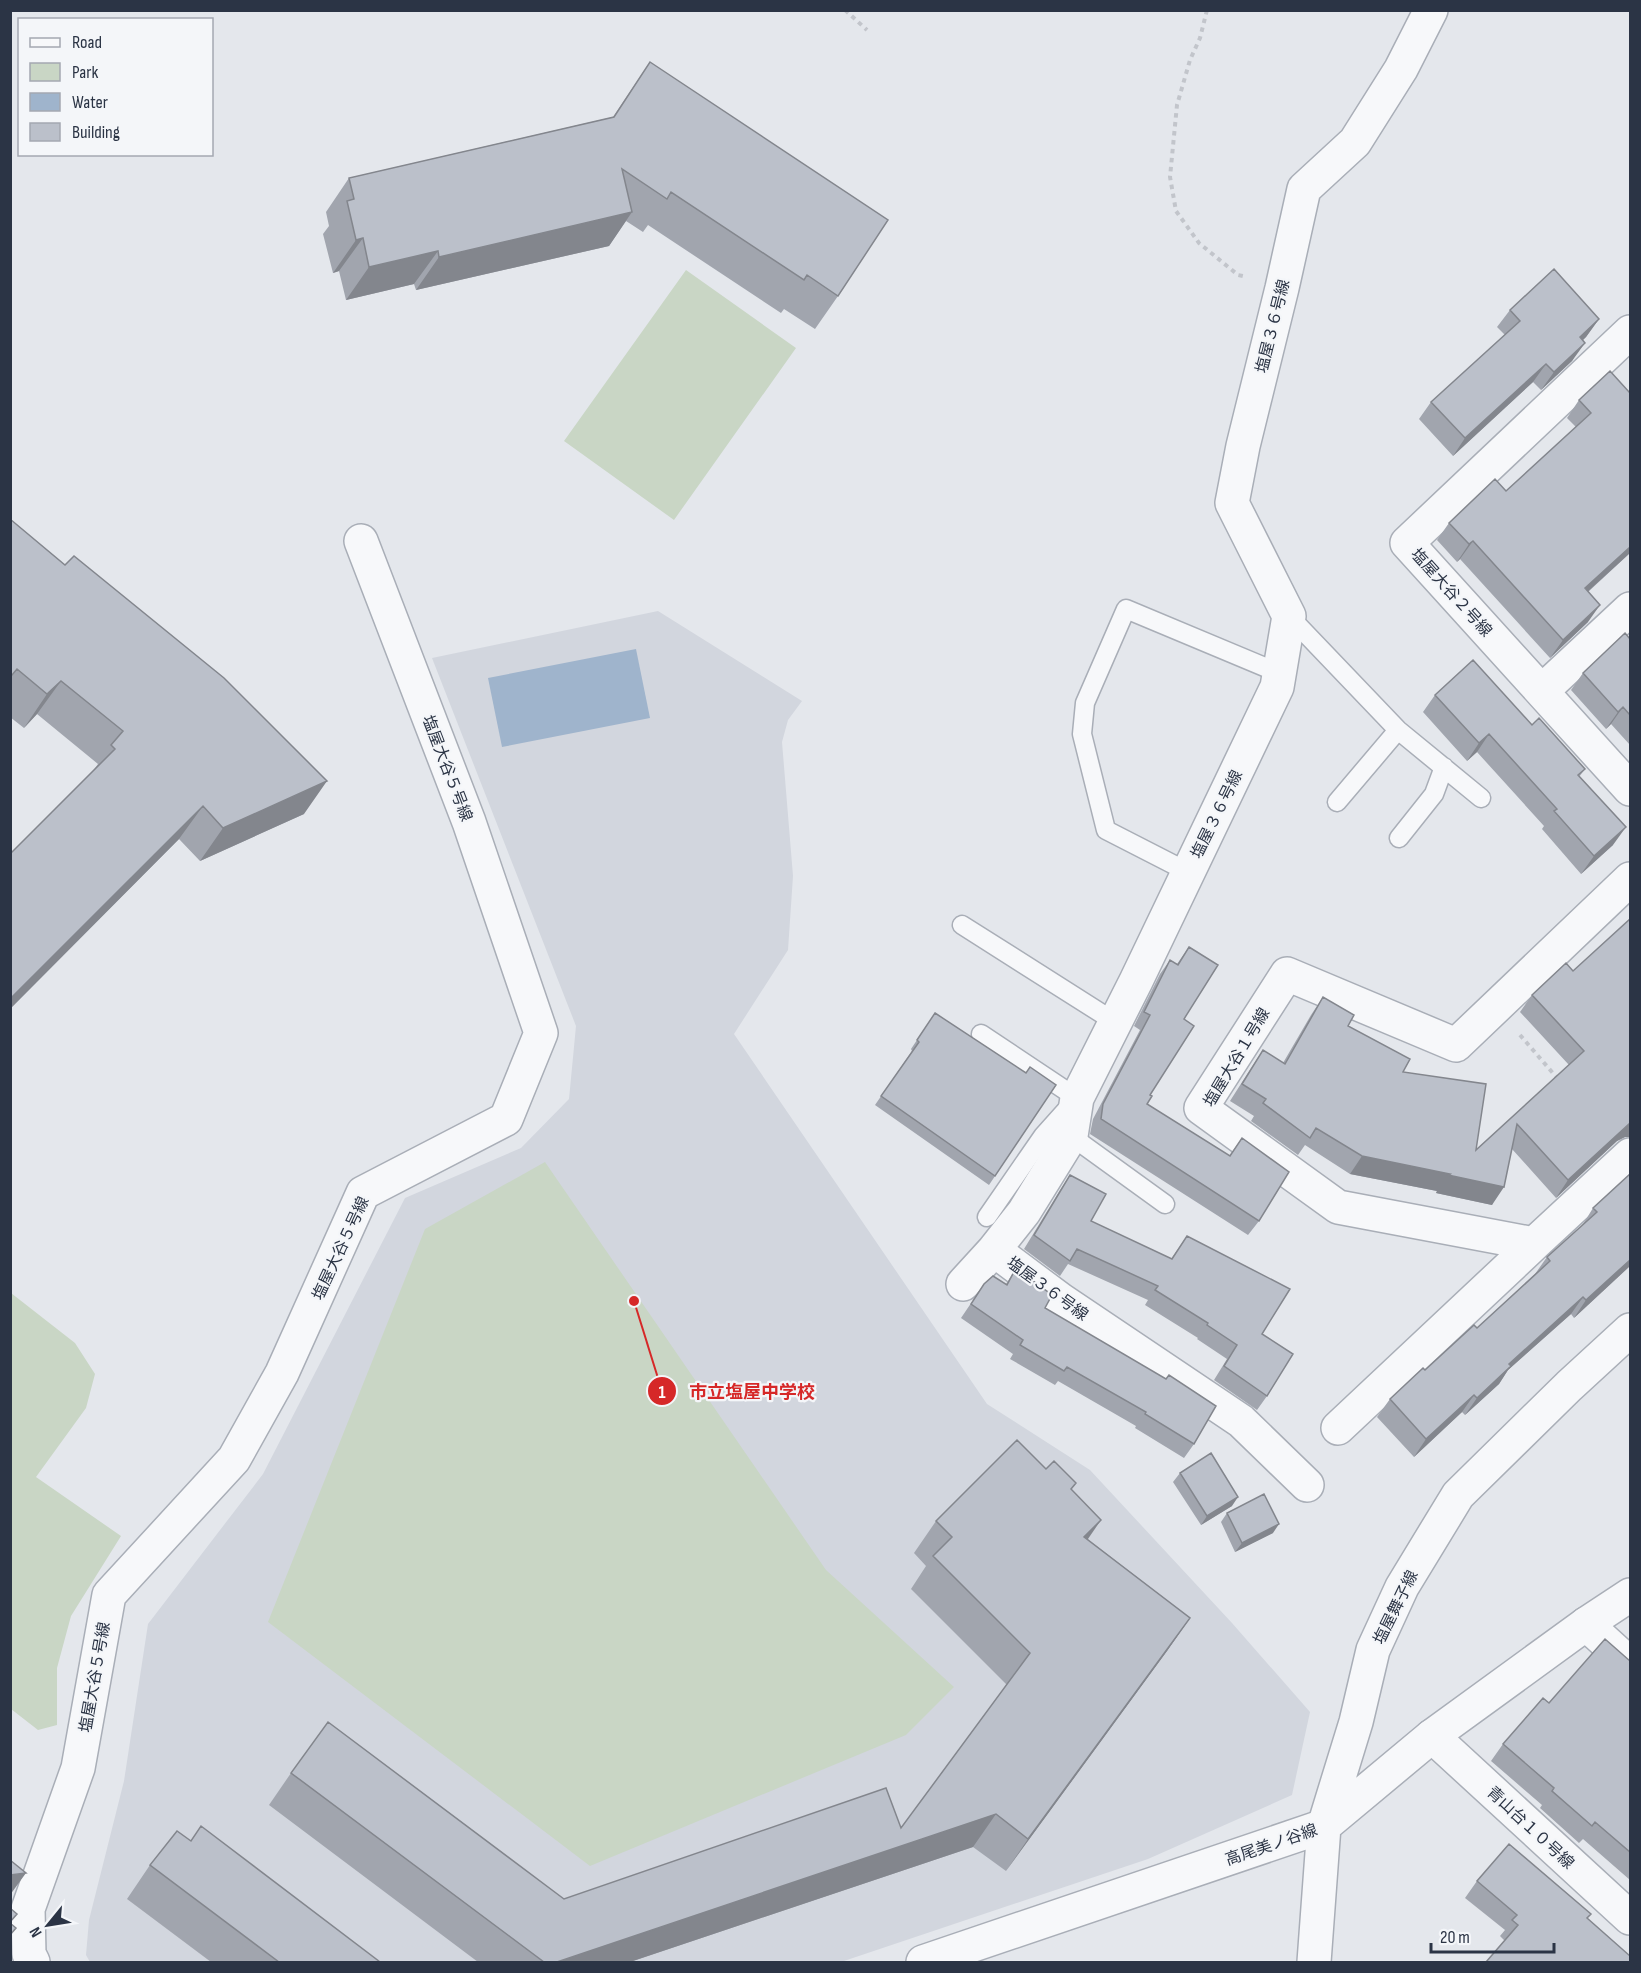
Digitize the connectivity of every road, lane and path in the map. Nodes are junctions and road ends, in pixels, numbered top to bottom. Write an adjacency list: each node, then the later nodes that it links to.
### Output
1 (845, 10): 4 (path)
2 (1207, 10): 5 (path)
3 (1431, 10): 5 (street, 塩屋３６号線)
4 (867, 30)
5 (1282, 288): 9 (street, 塩屋３６号線)
6 (1630, 332): 11 (street, 塩屋大谷２号線)
7 (361, 541): 42 (street, 塩屋大谷５号線)
8 (1630, 609): 11 (street)
9 (1289, 616): 10 (street, 塩屋３６号線); 12 (lane)
10 (1279, 673): 18 (street, 塩屋３６号線); 18 (lane)
11 (1542, 691): 14 (street, 塩屋大谷２号線)
12 (1398, 730): 13 (lane); 16 (lane)
13 (1444, 767): 15 (lane); 17 (lane)
14 (1630, 789)
15 (1481, 798)
16 (1337, 802)
17 (1399, 838)
18 (1188, 872): 22 (street, 塩屋３６号線)
19 (1630, 879): 21 (street, 塩屋大谷１号線)
20 (962, 926): 22 (lane)
21 (1496, 1007): 24 (path); 30 (street, 塩屋大谷１号線)
22 (1115, 1022): 25 (street, 塩屋３６号線)
23 (981, 1034): 25 (lane)
24 (1565, 1088)
25 (1077, 1098): 26 (street, 塩屋３６号線); 29 (lane)
26 (1071, 1136): 28 (lane); 31 (street, 塩屋３６号線)
27 (1630, 1155): 30 (street)
28 (1165, 1204)
29 (987, 1217)
30 (1534, 1244): 34 (street)
31 (994, 1250): 32 (street); 35 (street, 塩屋３６号線)
32 (963, 1284)
33 (1630, 1330): 40 (street, 塩屋舞子線)
34 (1338, 1428)
35 (1307, 1485)
36 (1630, 1594): 37 (street, 高尾美ノ谷線)
37 (1586, 1624): 38 (street); 39 (street, 高尾美ノ谷線)
38 (1630, 1664)
39 (1432, 1736): 40 (street, 高尾美ノ谷線); 41 (street, 青山台１０号線)
40 (1324, 1826): 43 (street, 高尾美ノ谷線); 44 (street, 塩屋舞子線)
41 (1630, 1918)
42 (33, 1962)
43 (923, 1962)
44 (1314, 1962)

